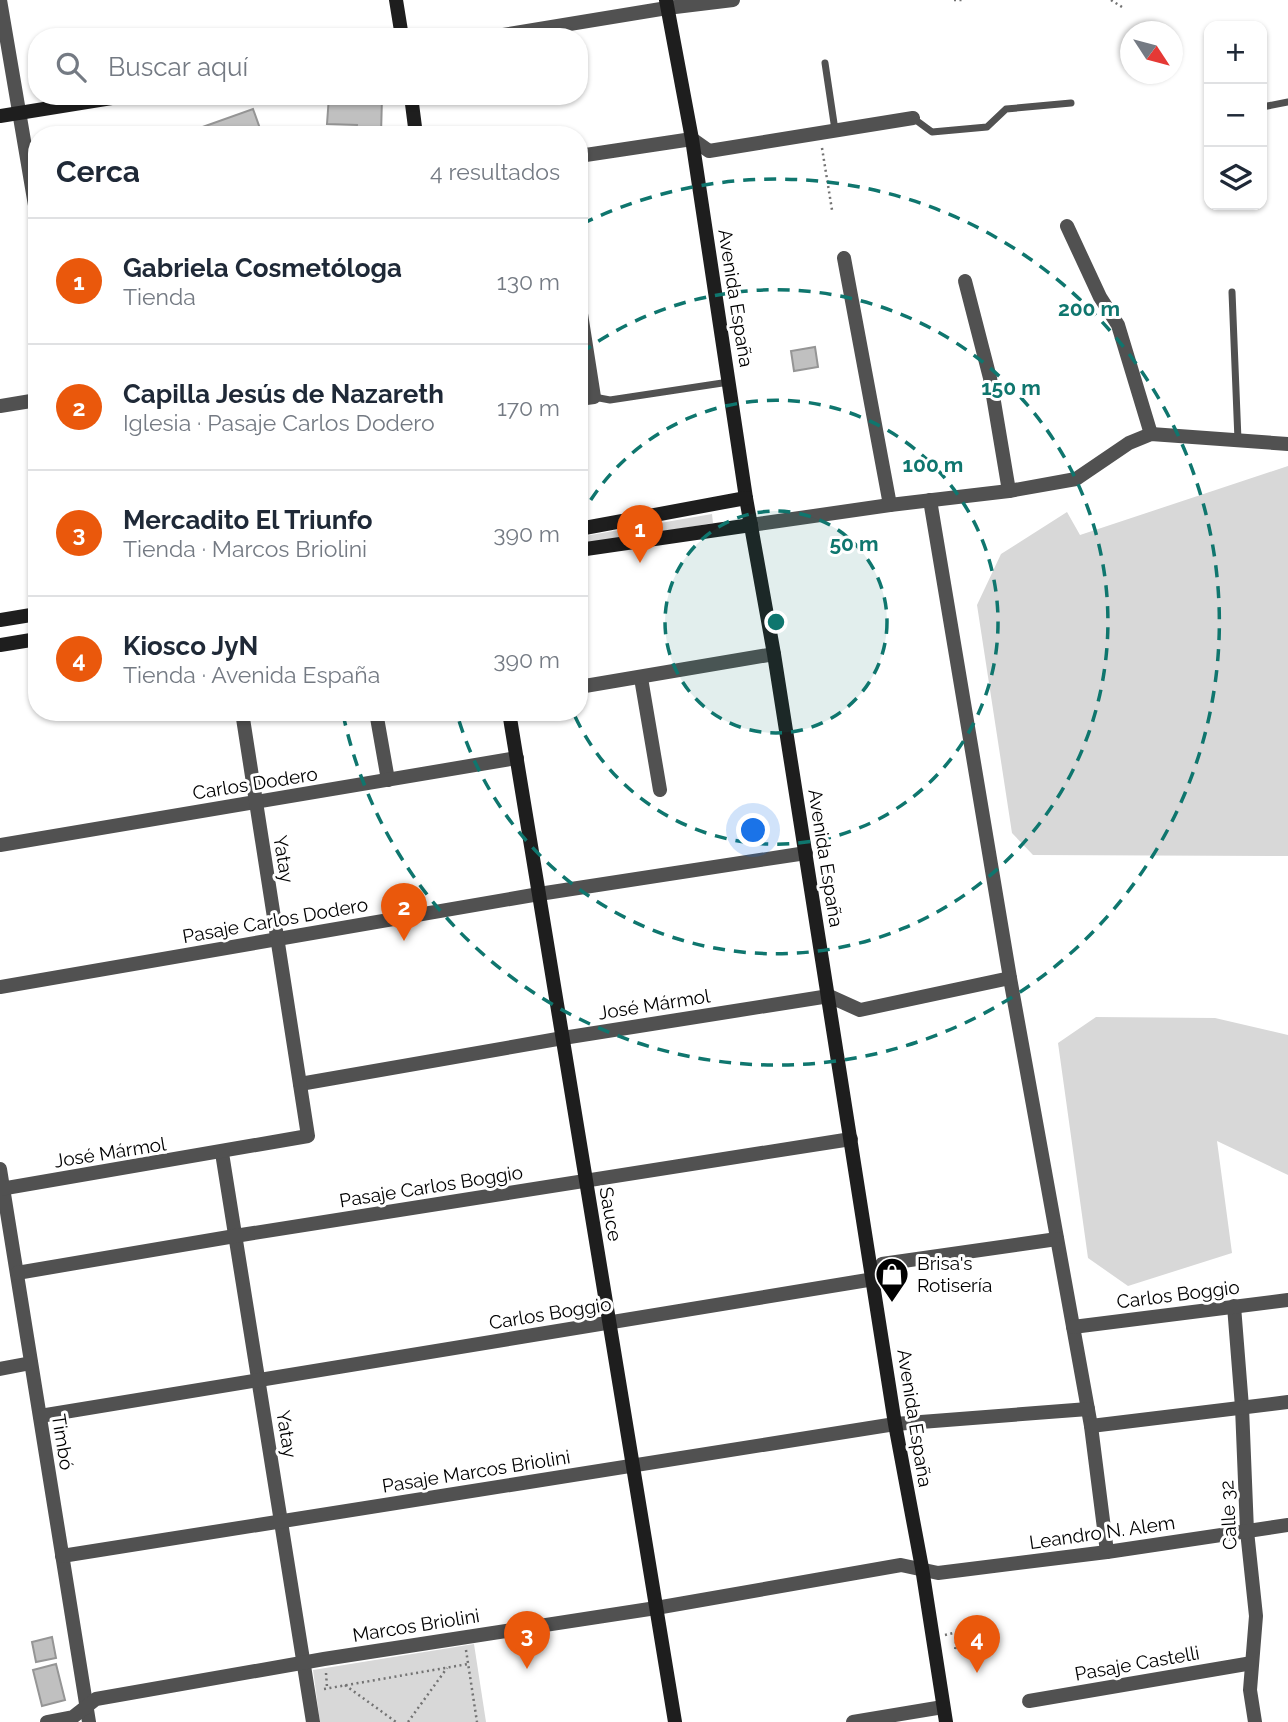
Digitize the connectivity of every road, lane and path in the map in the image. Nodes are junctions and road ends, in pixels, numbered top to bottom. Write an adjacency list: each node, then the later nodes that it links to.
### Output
1 (0, 0): 17 (street)
2 (396, 0): 9 (main road)
3 (733, 0): 7 (street)
4 (954, 0): 5 (path)
5 (964, 0)
6 (1111, 0): 8 (path)
7 (666, 4): 10 (street); 23 (main road, Avenida España)
8 (1122, 7)
9 (401, 28)
10 (539, 28)
11 (825, 63): 21 (lane)
12 (1288, 102): 16 (lane)
13 (1070, 103): 19 (lane)
14 (68, 105): 17 (main road)
15 (412, 105): 20 (main road)
16 (1267, 106)
17 (18, 113): 18 (main road); 25 (street)
18 (0, 116)
19 (914, 118): 21 (street)
20 (415, 126)
21 (835, 130): 22 (street)
22 (819, 132): 23 (street); 26 (path)
23 (692, 139): 24 (street); 31 (main road, Avenida España)
24 (588, 155)
25 (28, 168)
26 (832, 210)
27 (1067, 226): 35 (street)
28 (844, 258): 41 (street)
29 (965, 281): 38 (street)
30 (1232, 292): 36 (lane)
31 (729, 382): 32 (lane); 39 (main road, Avenida España)
32 (588, 398)
33 (28, 401): 34 (street)
34 (0, 406)
35 (1151, 434): 36 (street); 38 (street)
36 (1238, 440): 37 (street)
37 (1288, 444)
38 (1009, 491): 40 (street)
39 (746, 498): 42 (main road, Avenida España); 43 (main road)
40 (930, 500): 41 (street); 63 (street)
41 (890, 505): 42 (street)
42 (751, 525): 44 (main road); 49 (main road, Avenida España)
43 (588, 527)
44 (588, 550)
45 (28, 615): 46 (main road)
46 (0, 620)
47 (28, 640): 48 (main road)
48 (0, 645)
49 (774, 654): 50 (street); 60 (main road, Avenida España)
50 (641, 678): 51 (street); 57 (street)
51 (588, 686)
52 (243, 721): 58 (street, Yatay)
53 (378, 721): 56 (street)
54 (511, 721): 55 (main road, Sauce)
55 (517, 758): 56 (street, Carlos Dodero); 61 (main road, Sauce)
56 (388, 780): 58 (street, Carlos Dodero)
57 (660, 790)
58 (256, 802): 59 (street, Carlos Dodero); 62 (street, Yatay)
59 (0, 845)
60 (806, 853): 61 (street, Pasaje Carlos Dodero); 65 (main road, Avenida España)
61 (539, 894): 62 (street, Pasaje Carlos Dodero); 66 (main road, Sauce)
62 (277, 941): 64 (street, Pasaje Carlos Dodero); 67 (street, Yatay)
63 (1010, 978): 65 (street); 75 (street)
64 (0, 987)
65 (829, 996): 66 (street, José Mármol); 69 (main road, Avenida España)
66 (563, 1038): 67 (street, José Mármol); 72 (main road, Sauce)
67 (300, 1084): 68 (street, Yatay)
68 (309, 1136): 70 (street, José Mármol)
69 (851, 1139): 72 (street, Pasaje Carlos Boggio); 77 (main road, Avenida España)
70 (222, 1153): 73 (street, José Mármol); 74 (street, Yatay)
71 (0, 1169): 73 (street, Timbó)
72 (586, 1182): 74 (street, Pasaje Carlos Boggio); 80 (main road, Sauce)
73 (1, 1189): 76 (street, Timbó)
74 (235, 1236): 76 (street, Pasaje Carlos Boggio); 84 (street, Yatay)
75 (1057, 1239): 77 (street, Carlos Boggio); 81 (street)
76 (17, 1273): 82 (street, Timbó)
77 (874, 1279): 80 (street, Carlos Boggio); 89 (main road, Avenida España)
78 (1288, 1300): 79 (street, Carlos Boggio)
79 (1234, 1306): 81 (street, Carlos Boggio); 86 (street, Calle 32)
80 (611, 1323): 84 (street, Carlos Boggio); 91 (main road, Sauce)
81 (1073, 1327): 87 (street)
82 (31, 1363): 83 (street); 88 (street, Timbó)
83 (0, 1369)
84 (259, 1380): 88 (street, Carlos Boggio); 92 (street, Yatay)
85 (1288, 1402): 86 (street)
86 (1242, 1407): 90 (street); 94 (street, Calle 32)
87 (1088, 1409): 89 (street, Pasaje Marcos Briolini); 90 (street)
88 (40, 1416): 96 (street, Timbó)
89 (895, 1424): 91 (street, Pasaje Marcos Briolini); 97 (main road, Avenida España)
90 (1091, 1426): 95 (street)
91 (633, 1465): 92 (street, Pasaje Marcos Briolini); 98 (main road, Sauce)
92 (282, 1521): 96 (street, Pasaje Marcos Briolini); 103 (street, Yatay)
93 (1288, 1525): 94 (street, Leandro N. Alem)
94 (1247, 1531): 95 (street, Leandro N. Alem); 102 (street, Calle 32)
95 (1107, 1552): 97 (street, Leandro N. Alem)
96 (62, 1556): 109 (street, Timbó)
97 (922, 1569): 98 (street, Marcos Briolini); 100 (main road, Avenida España)
98 (656, 1608): 99 (street, Marcos Briolini); 117 (main road, Sauce)
99 (463, 1637): 103 (street, Marcos Briolini); 104 (path)
100 (932, 1637): 101 (path); 110 (main road, Avenida España)
101 (955, 1652)
102 (1252, 1663): 108 (street, Pasaje Castelli); 119 (street, Calle 32)
103 (306, 1664): 107 (street, Yatay); 109 (street, Marcos Briolini)
104 (468, 1664): 105 (path); 116 (path)
105 (447, 1667): 106 (path); 115 (path)
106 (345, 1685): 107 (path); 114 (path)
107 (309, 1694): 113 (street, Yatay)
108 (1029, 1701)
109 (86, 1706): 111 (street, Marcos Briolini); 112 (street, Timbó)
110 (944, 1715): 118 (street)
111 (47, 1722)
112 (89, 1722)
113 (313, 1722)
114 (396, 1722)
115 (408, 1722)
116 (477, 1722)
117 (675, 1722)
118 (853, 1722)
119 (1255, 1722)

